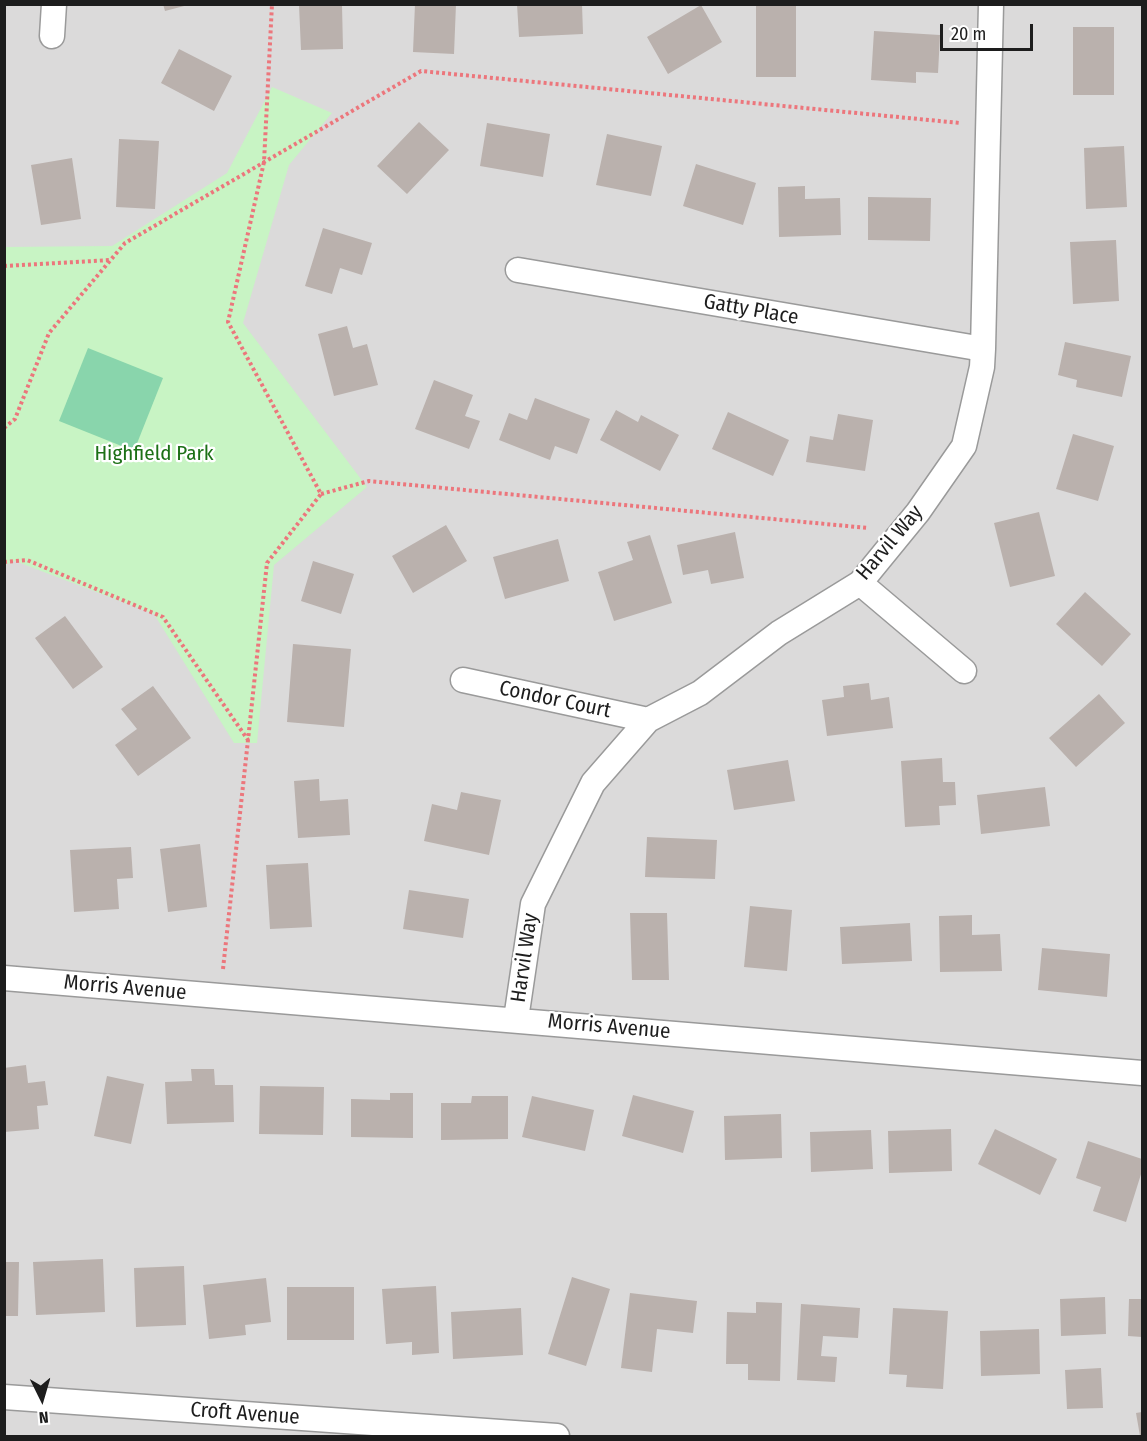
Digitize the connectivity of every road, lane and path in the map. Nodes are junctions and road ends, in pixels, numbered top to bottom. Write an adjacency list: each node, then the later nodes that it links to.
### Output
1 (54, 4): 4 (street)
2 (272, 4): 6 (path)
3 (991, 4): 5 (street, Harvil Way)
4 (52, 36)
5 (988, 126): 6 (path); 10 (street, Harvil Way)
6 (264, 162): 7 (path); 12 (path)
7 (111, 260): 8 (path); 11 (path)
8 (4, 266)
9 (518, 270): 10 (street, Gatty Place)
10 (983, 349): 13 (street, Harvil Way)
11 (4, 428)
12 (321, 494): 13 (path); 19 (path)
13 (902, 532): 15 (street, Harvil Way)
14 (4, 562): 19 (path)
15 (860, 583): 16 (street); 18 (street, Harvil Way)
16 (964, 671)
17 (463, 680): 18 (street, Condor Court)
18 (648, 720): 22 (street, Harvil Way)
19 (248, 740): 21 (path)
20 (4, 978): 21 (street, Morris Avenue)
21 (220, 996): 22 (street, Morris Avenue)
22 (516, 1019): 23 (street, Morris Avenue)
23 (1143, 1073)
24 (4, 1397): 25 (street, Croft Avenue)
25 (557, 1437)

